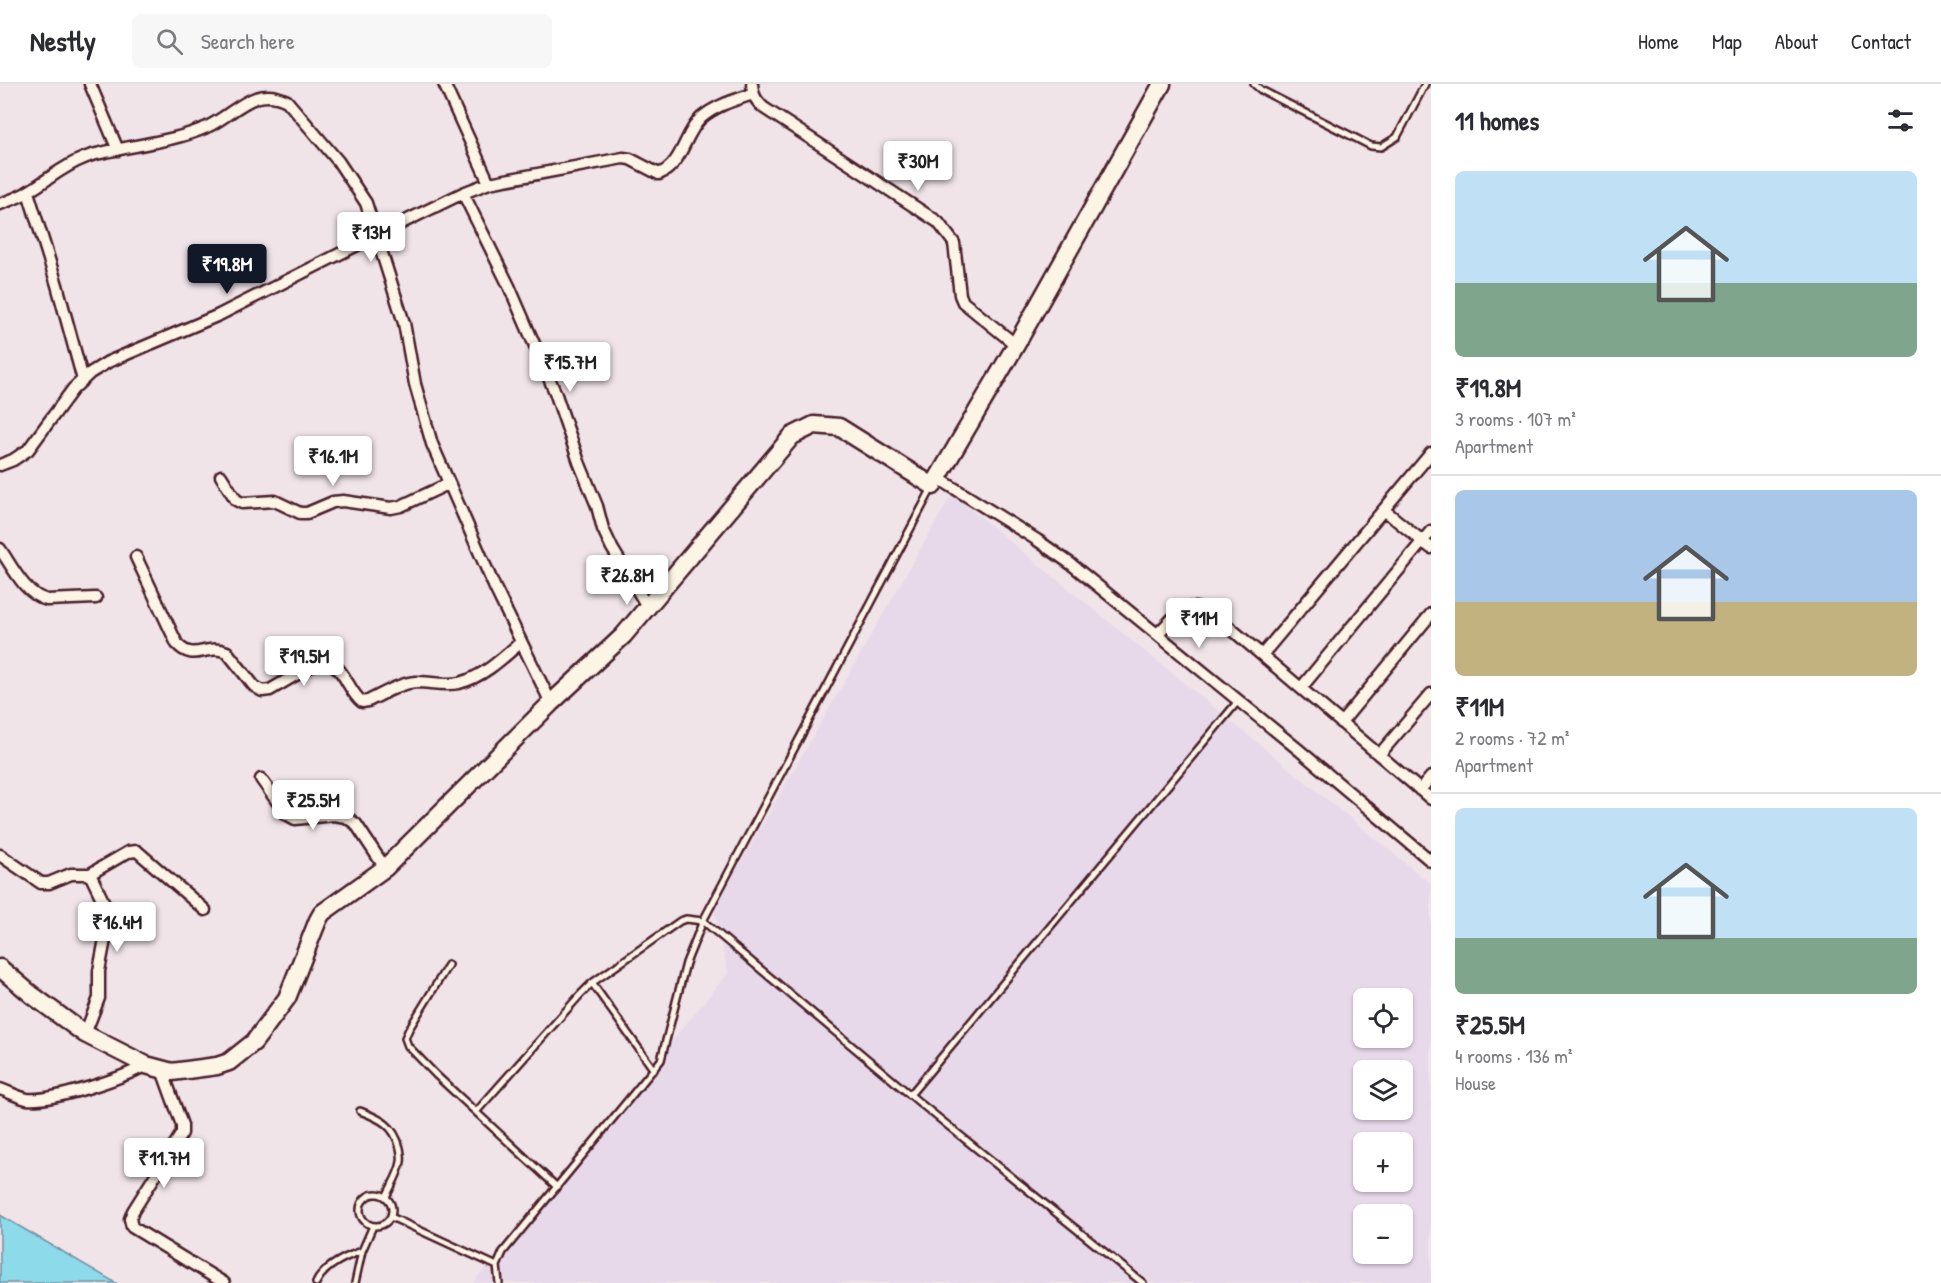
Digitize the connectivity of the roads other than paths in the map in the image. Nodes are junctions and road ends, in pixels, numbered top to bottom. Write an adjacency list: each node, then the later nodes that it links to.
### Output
1 (90, 84): 7 (street)
2 (444, 84): 8 (street)
3 (1162, 84): 13 (street)
4 (1254, 84): 5 (lane)
5 (1425, 84)
6 (752, 89): 8 (street); 13 (street)
7 (117, 150): 9 (street); 12 (street)
8 (489, 183): 10 (street)
9 (28, 192): 11 (street); 14 (street)
10 (463, 193): 12 (street); 26 (street)
11 (0, 204)
12 (377, 235): 14 (street); 19 (street)
13 (1016, 345): 18 (street)
14 (83, 380): 16 (street)
15 (1431, 453): 20 (street)
16 (0, 465)
17 (221, 476): 19 (street)
18 (935, 482): 26 (street); 28 (street); 46 (lane)
19 (448, 484): 29 (street)
20 (1384, 510): 22 (street); 30 (street)
21 (1431, 531): 22 (street)
22 (1427, 544): 31 (street)
23 (0, 549): 25 (street)
24 (136, 557): 29 (street)
25 (96, 598)
26 (648, 608): 34 (street)
27 (1431, 614): 35 (street)
28 (1157, 634): 30 (street); 33 (street)
29 (521, 642): 34 (street)
30 (1262, 655): 31 (street)
31 (1300, 688): 35 (street)
32 (1431, 694): 36 (street)
33 (1239, 700): 42 (street); 54 (lane)
34 (550, 703): 43 (street)
35 (1341, 723): 36 (street)
36 (1379, 755): 39 (street)
37 (1431, 777): 39 (street)
38 (261, 779): 43 (street)
39 (1420, 790): 40 (street)
40 (1431, 799)
41 (0, 855): 44 (street)
42 (1431, 861)
43 (386, 868): 51 (street)
44 (90, 874): 45 (street); 50 (street)
45 (205, 910)
46 (703, 921): 49 (lane); 52 (lane); 54 (lane)
47 (448, 965): 56 (lane)
48 (0, 968): 50 (street)
49 (592, 983): 52 (lane); 56 (lane)
50 (85, 1034): 51 (street)
51 (154, 1067): 53 (street); 63 (street)
52 (654, 1070): 57 (lane)
53 (0, 1089)
54 (910, 1095): 67 (lane)
55 (360, 1111): 58 (lane)
56 (476, 1112): 57 (lane)
57 (557, 1187): 62 (lane)
58 (386, 1197): 59 (lane); 60 (lane)
59 (390, 1217): 60 (lane); 62 (lane)
60 (373, 1226): 61 (lane)
61 (362, 1251): 64 (lane); 65 (lane)
62 (497, 1266): 66 (lane)
63 (224, 1283)
64 (316, 1283)
65 (355, 1283)
66 (499, 1283)
67 (1143, 1283)

